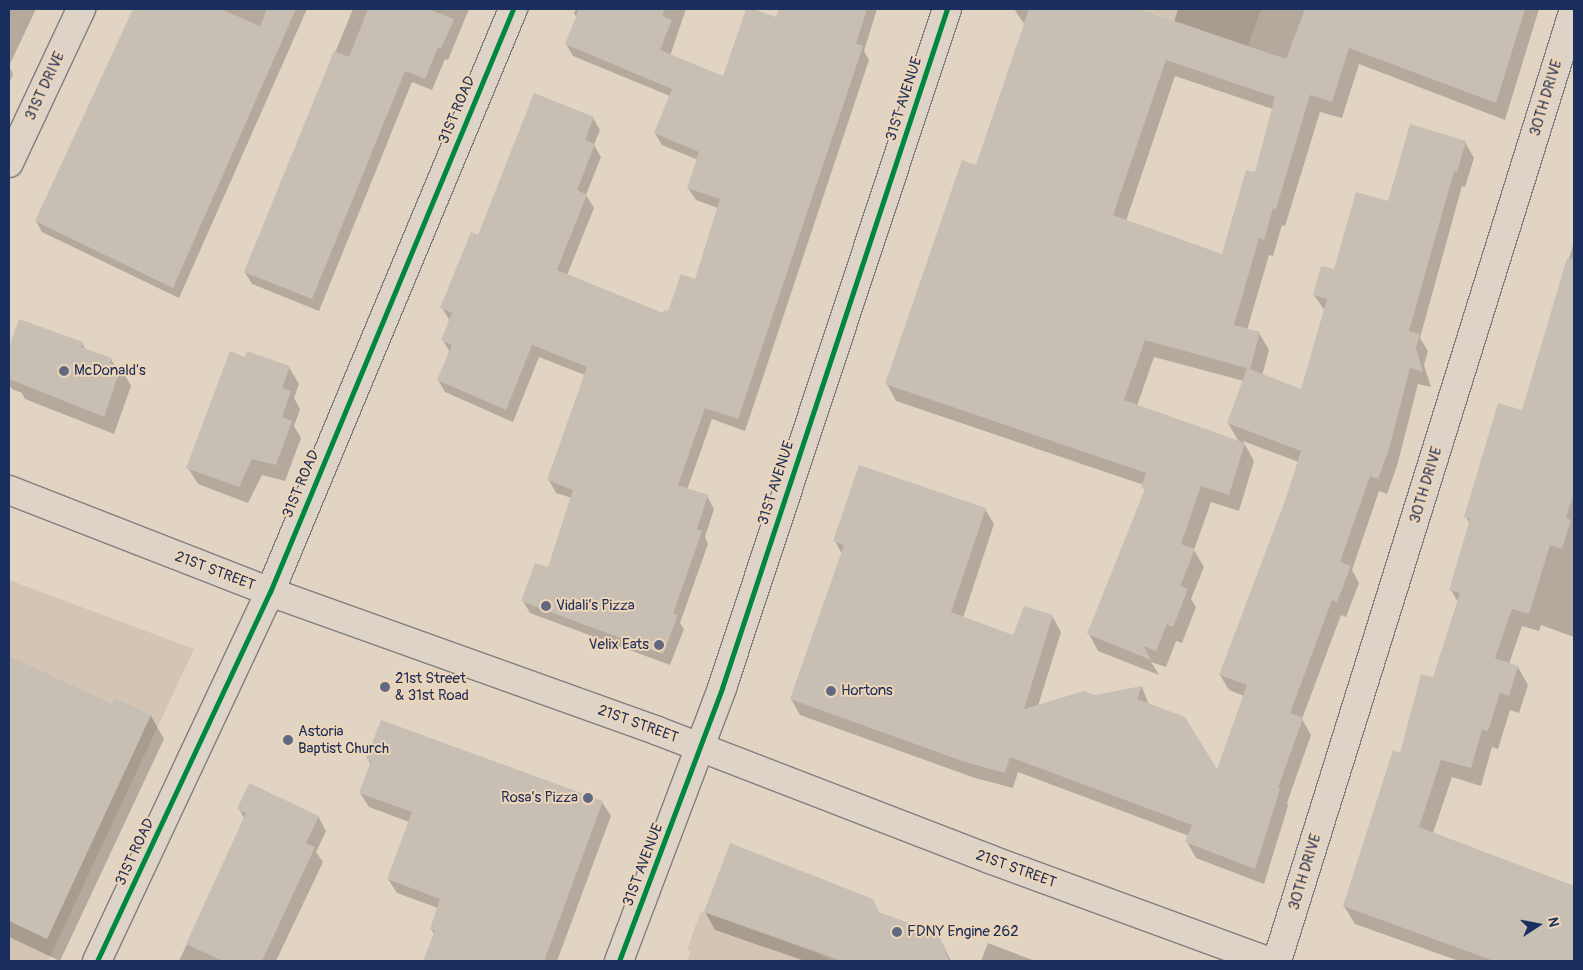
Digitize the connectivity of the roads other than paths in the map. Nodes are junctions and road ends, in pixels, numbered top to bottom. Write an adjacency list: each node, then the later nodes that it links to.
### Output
1 (81, 9): 5 (street, 31ST DRIVE)
2 (513, 9): 7 (street, 31ST ROAD)
3 (947, 9): 8 (street, 31ST AVENUE)
4 (1574, 9): 12 (street, 30TH DRIVE)
5 (9, 163)
6 (9, 490): 7 (street, 21ST STREET)
7 (270, 592): 8 (street, 21ST STREET); 9 (street, 31ST ROAD)
8 (700, 747): 10 (street, 31ST AVENUE); 11 (street, 21ST STREET)
9 (98, 961)
10 (619, 961)
11 (1267, 961)
12 (1277, 961)

